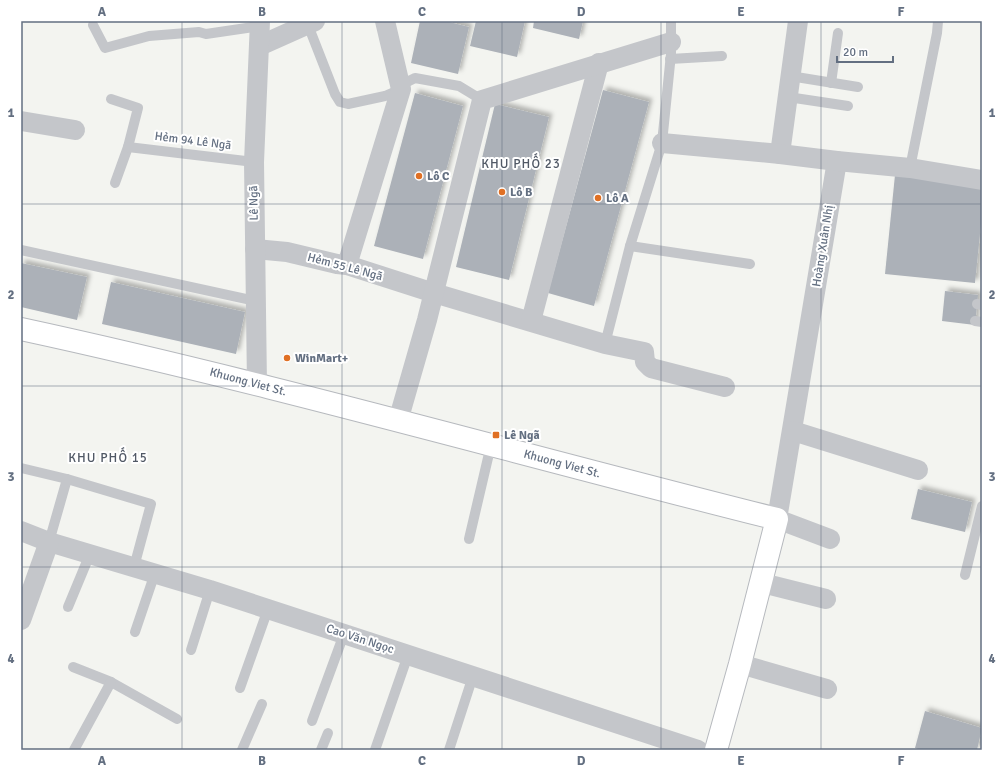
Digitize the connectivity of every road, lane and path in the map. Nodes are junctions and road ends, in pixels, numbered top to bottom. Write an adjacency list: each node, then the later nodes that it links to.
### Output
1 (385, 21): 16 (street)
2 (671, 21): 10 (lane)
3 (798, 21): 13 (street)
4 (938, 21): 28 (lane)
5 (311, 23): 9 (street); 16 (lane)
6 (260, 24): 7 (lane); 9 (street, Lê Ngã)
7 (93, 25)
8 (838, 33): 14 (lane)
9 (259, 46): 26 (street, Lê Ngã)
10 (670, 50): 11 (lane); 12 (street); 23 (lane)
11 (722, 56)
12 (600, 63): 19 (street); 38 (street)
13 (790, 76): 14 (lane); 17 (street)
14 (831, 83): 15 (lane)
15 (858, 87)
16 (401, 89): 19 (lane); 35 (street)
17 (788, 97): 20 (lane); 25 (street)
18 (111, 100): 24 (lane)
19 (482, 100): 36 (street)
20 (848, 106)
21 (21, 121): 22 (street)
22 (75, 130)
23 (662, 143): 25 (street); 31 (lane)
24 (128, 147): 26 (lane, Hẻm 94 Lê Ngã); 30 (lane)
25 (780, 154): 27 (street)
26 (254, 162): 32 (street, Lê Ngã)
27 (837, 162): 28 (street); 44 (street, Hoàng Xuân Nhị)
28 (910, 168): 29 (street)
29 (982, 180)
30 (114, 183)
31 (630, 246): 34 (lane); 40 (lane)
32 (255, 249): 35 (street, Hẻm 55 Lê Ngã); 37 (street, Lê Ngã)
33 (21, 250): 37 (lane)
34 (750, 264)
35 (347, 266): 36 (street, Hẻm 55 Lê Ngã)
36 (434, 293): 38 (street, Hẻm 55 Lê Ngã); 43 (street)
37 (256, 301): 41 (street, Lê Ngã)
38 (531, 321): 40 (street, Hẻm 55 Lê Ngã)
39 (21, 329): 41 (street, Khuong Viet St.)
40 (605, 344): 42 (street, Hẻm 55 Lê Ngã)
41 (257, 385): 43 (street, Khuong Viet St.)
42 (726, 387)
43 (398, 421): 45 (street, Khuong Viet St.)
44 (792, 431): 47 (street); 50 (street, Hoàng Xuân Nhị)
45 (491, 445): 50 (street, Khuong Viet St.); 52 (lane)
46 (21, 468): 48 (lane)
47 (918, 470)
48 (67, 479): 54 (lane); 56 (lane)
49 (982, 506): 58 (lane)
50 (777, 519): 53 (street); 59 (street)
51 (21, 531): 54 (street, Cao Văn Ngọc)
52 (469, 539)
53 (830, 539)
54 (49, 542): 55 (street, Cao Văn Ngọc); 64 (street)
55 (90, 554): 56 (street, Cao Văn Ngọc); 62 (lane)
56 (134, 567): 57 (street, Cao Văn Ngọc)
57 (155, 573): 60 (street, Cao Văn Ngọc); 65 (lane)
58 (965, 575)
59 (762, 583): 61 (street); 69 (street)
60 (210, 590): 63 (street, Cao Văn Ngọc); 67 (lane)
61 (826, 599)
62 (68, 607)
63 (268, 609): 66 (street, Cao Văn Ngọc); 73 (lane)
64 (21, 620)
65 (136, 632)
66 (344, 634): 68 (street, Cao Văn Ngọc); 77 (lane)
67 (191, 650)
68 (408, 655): 71 (street, Cao Văn Ngọc); 82 (lane)
69 (740, 664): 74 (street); 85 (street)
70 (73, 667): 72 (lane)
71 (473, 676): 83 (lane); 84 (street, Cao Văn Ngọc)
72 (111, 682): 76 (lane); 79 (lane)
73 (240, 688)
74 (827, 688)
75 (262, 704): 80 (lane)
76 (177, 719)
77 (312, 721)
78 (328, 733): 81 (lane)
79 (74, 750)
80 (242, 750)
81 (321, 750)
82 (375, 750)
83 (449, 750)
84 (698, 750)
85 (716, 750)

